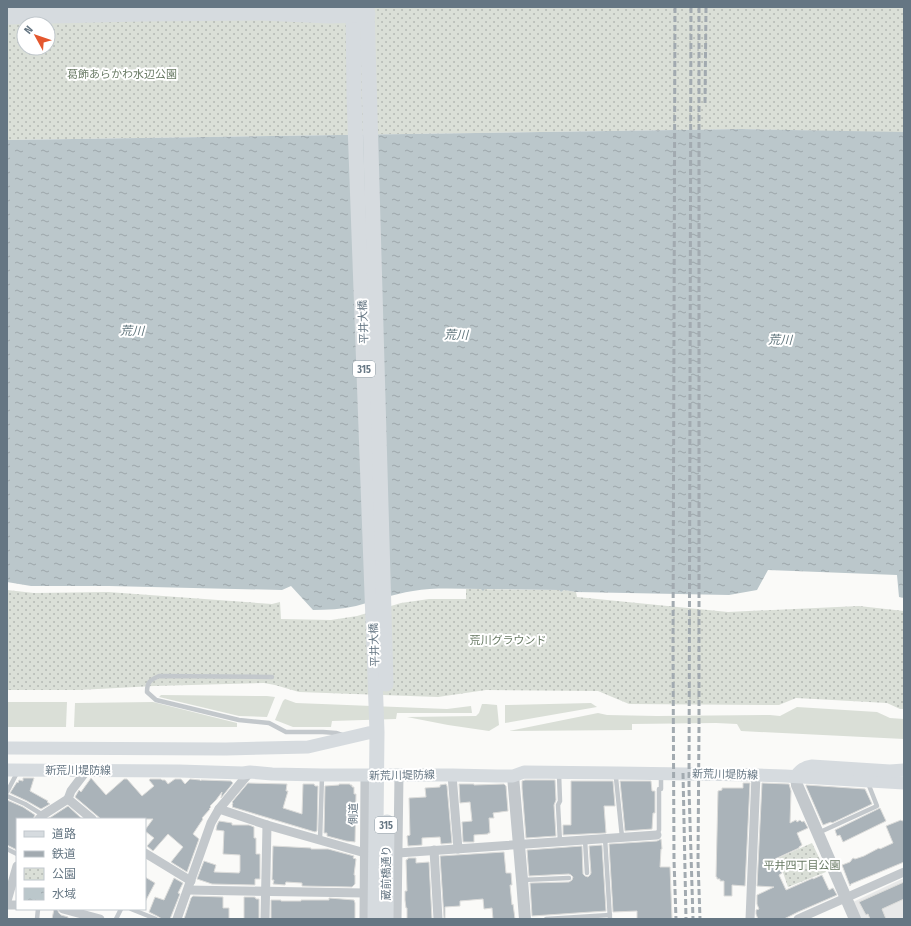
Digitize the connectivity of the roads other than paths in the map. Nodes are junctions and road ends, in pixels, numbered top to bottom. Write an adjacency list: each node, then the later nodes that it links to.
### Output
1 (360, 11): 2 (highway); 4 (main road, 平井大橋 / 315)
2 (7, 16)
3 (272, 677): 5 (lane)
4 (382, 731): 5 (main road, 新荒川堤防線); 65 (main road, 蔵前橋通り / 315); 66 (main road, 蔵前橋通り / 315)
5 (347, 738): 6 (main road, 新荒川堤防線)
6 (7, 748)
7 (13, 770): 8 (main road, 新荒川堤防線); 23 (lane)
8 (87, 770): 10 (main road, 新荒川堤防線); 25 (street)
9 (904, 770): 20 (main road)
10 (250, 772): 14 (main road, 新荒川堤防線); 26 (street)
11 (559, 772): 12 (main road, 新荒川堤防線); 19 (main road, 新荒川堤防線); 36 (lane)
12 (618, 773): 13 (main road, 新荒川堤防線); 32 (lane)
13 (661, 773): 17 (main road, 新荒川堤防線); 31 (lane)
14 (322, 775): 18 (main road, 新荒川堤防線); 34 (lane)
15 (399, 775): 16 (main road, 新荒川堤防線); 18 (main road, 新荒川堤防線); 42 (street)
16 (452, 775): 19 (main road, 新荒川堤防線); 39 (street)
17 (756, 775): 20 (main road, 新荒川堤防線); 71 (street)
18 (365, 776): 41 (street, 側道)
19 (513, 776): 37 (street)
20 (796, 776): 21 (main road, 新荒川堤防線); 30 (street)
21 (866, 781): 22 (main road, 新荒川堤防線); 30 (lane)
22 (904, 783)
23 (7, 792)
24 (7, 796): 27 (lane)
25 (68, 799): 27 (street); 28 (street)
26 (219, 809): 29 (street); 50 (street)
27 (41, 817)
28 (91, 818)
29 (267, 825): 34 (street); 51 (street)
30 (818, 833): 53 (street)
31 (657, 835): 32 (street)
32 (622, 837): 33 (street)
33 (605, 838): 35 (street); 58 (lane)
34 (320, 840): 41 (street)
35 (585, 840): 36 (street); 47 (lane)
36 (560, 842): 37 (street)
37 (519, 844): 39 (street); 49 (street)
38 (7, 849): 43 (lane)
39 (458, 849): 40 (street)
40 (434, 850): 42 (street); 68 (street)
41 (365, 853): 42 (street); 52 (street, 側道)
42 (398, 853): 67 (street)
43 (16, 854)
44 (146, 854): 50 (street)
45 (16, 870): 54 (street)
46 (904, 872): 53 (street)
47 (586, 873)
48 (569, 878): 49 (lane)
49 (522, 880): 69 (street)
50 (189, 886): 51 (street); 62 (street)
51 (265, 892): 52 (street); 63 (street)
52 (364, 893): 64 (street, 側道)
53 (845, 897): 72 (street); 73 (street)
54 (7, 901)
55 (67, 910): 59 (street)
56 (120, 910): 60 (lane)
57 (134, 910): 61 (lane)
58 (610, 917): 70 (lane)
59 (100, 919)
60 (116, 919)
61 (156, 919)
62 (177, 919)
63 (265, 919)
64 (364, 919)
65 (375, 919)
66 (386, 919)
67 (397, 919)
68 (438, 919)
69 (525, 919)
70 (546, 919)
71 (750, 919)
72 (798, 919)
73 (855, 919)

